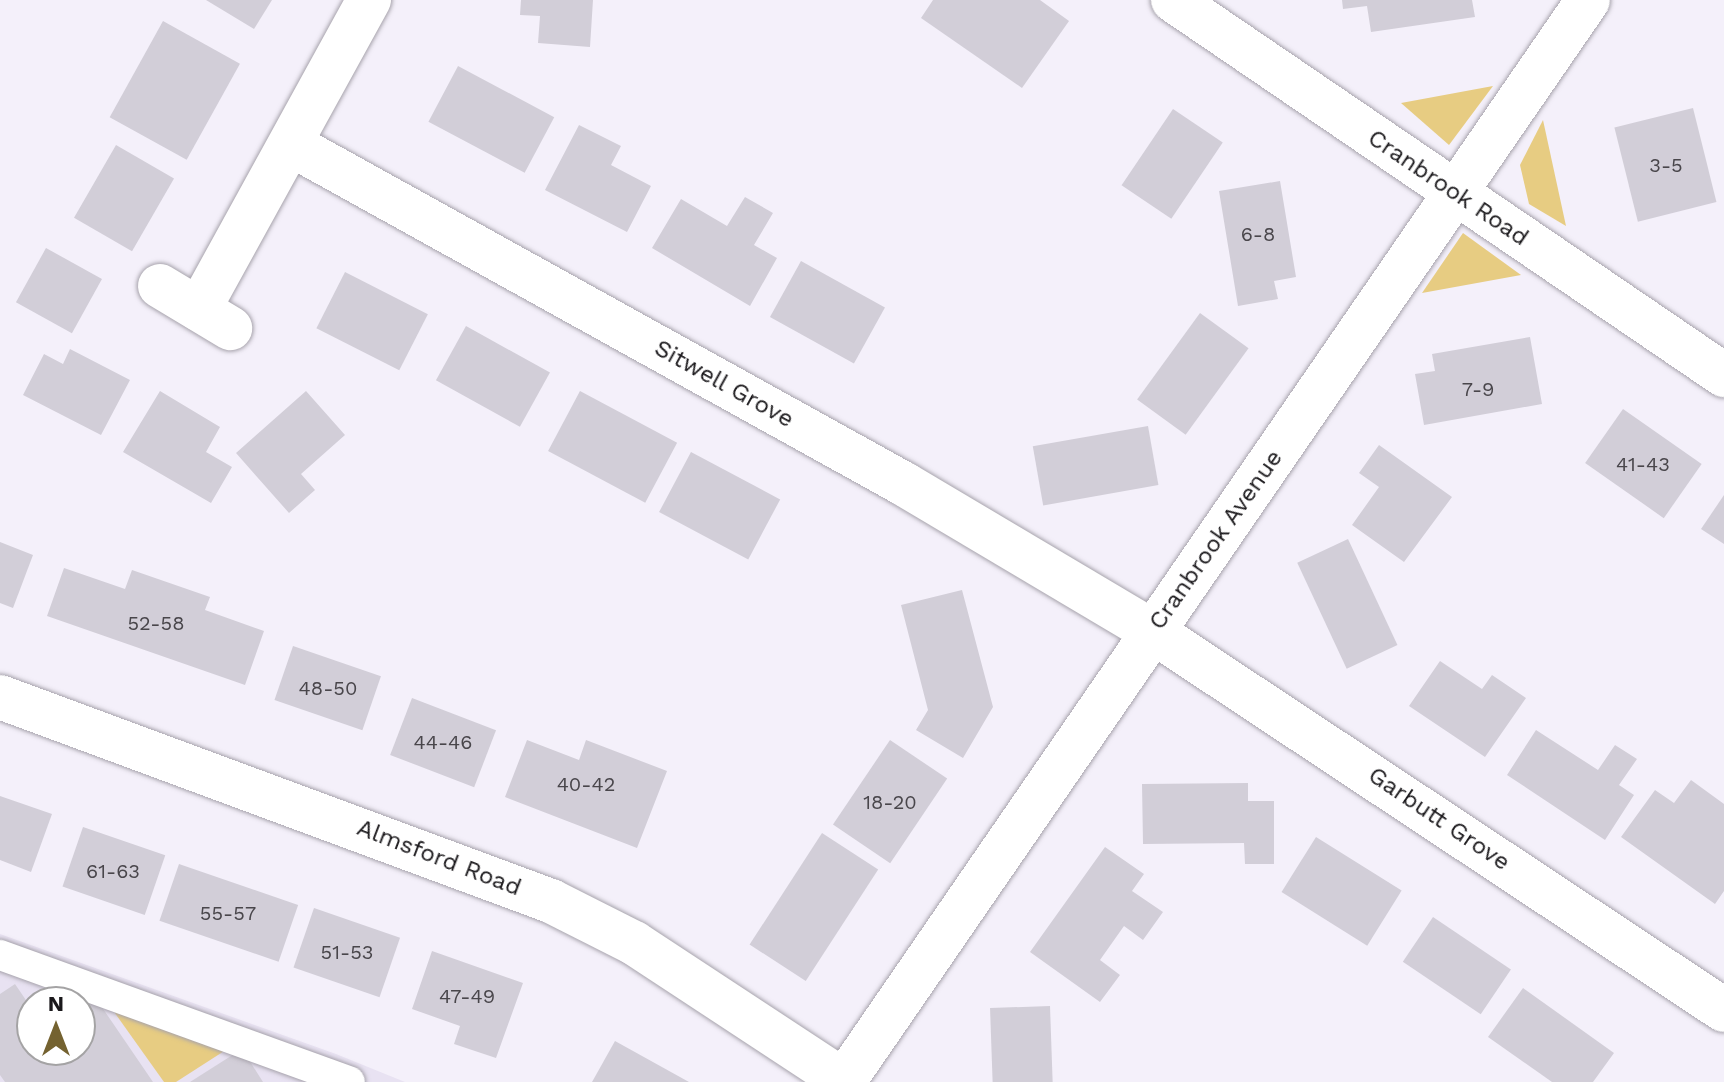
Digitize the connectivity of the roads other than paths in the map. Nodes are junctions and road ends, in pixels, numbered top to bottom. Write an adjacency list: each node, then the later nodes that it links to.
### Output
1 (369, 0): 4 (street)
2 (1173, 0): 5 (street, Cranbrook Road)
3 (1588, 0): 5 (street, Cranbrook Avenue)
4 (292, 145): 6 (street); 8 (street, Sitwell Grove)
5 (1457, 196): 7 (street, Cranbrook Road); 8 (street, Cranbrook Avenue)
6 (160, 286)
7 (1724, 375)
8 (1152, 631): 11 (street, Garbutt Grove); 12 (street, Cranbrook Avenue)
9 (0, 697): 12 (street, Almsford Road)
10 (0, 955): 13 (lane)
11 (1724, 1010)
12 (845, 1081)
13 (350, 1082)

